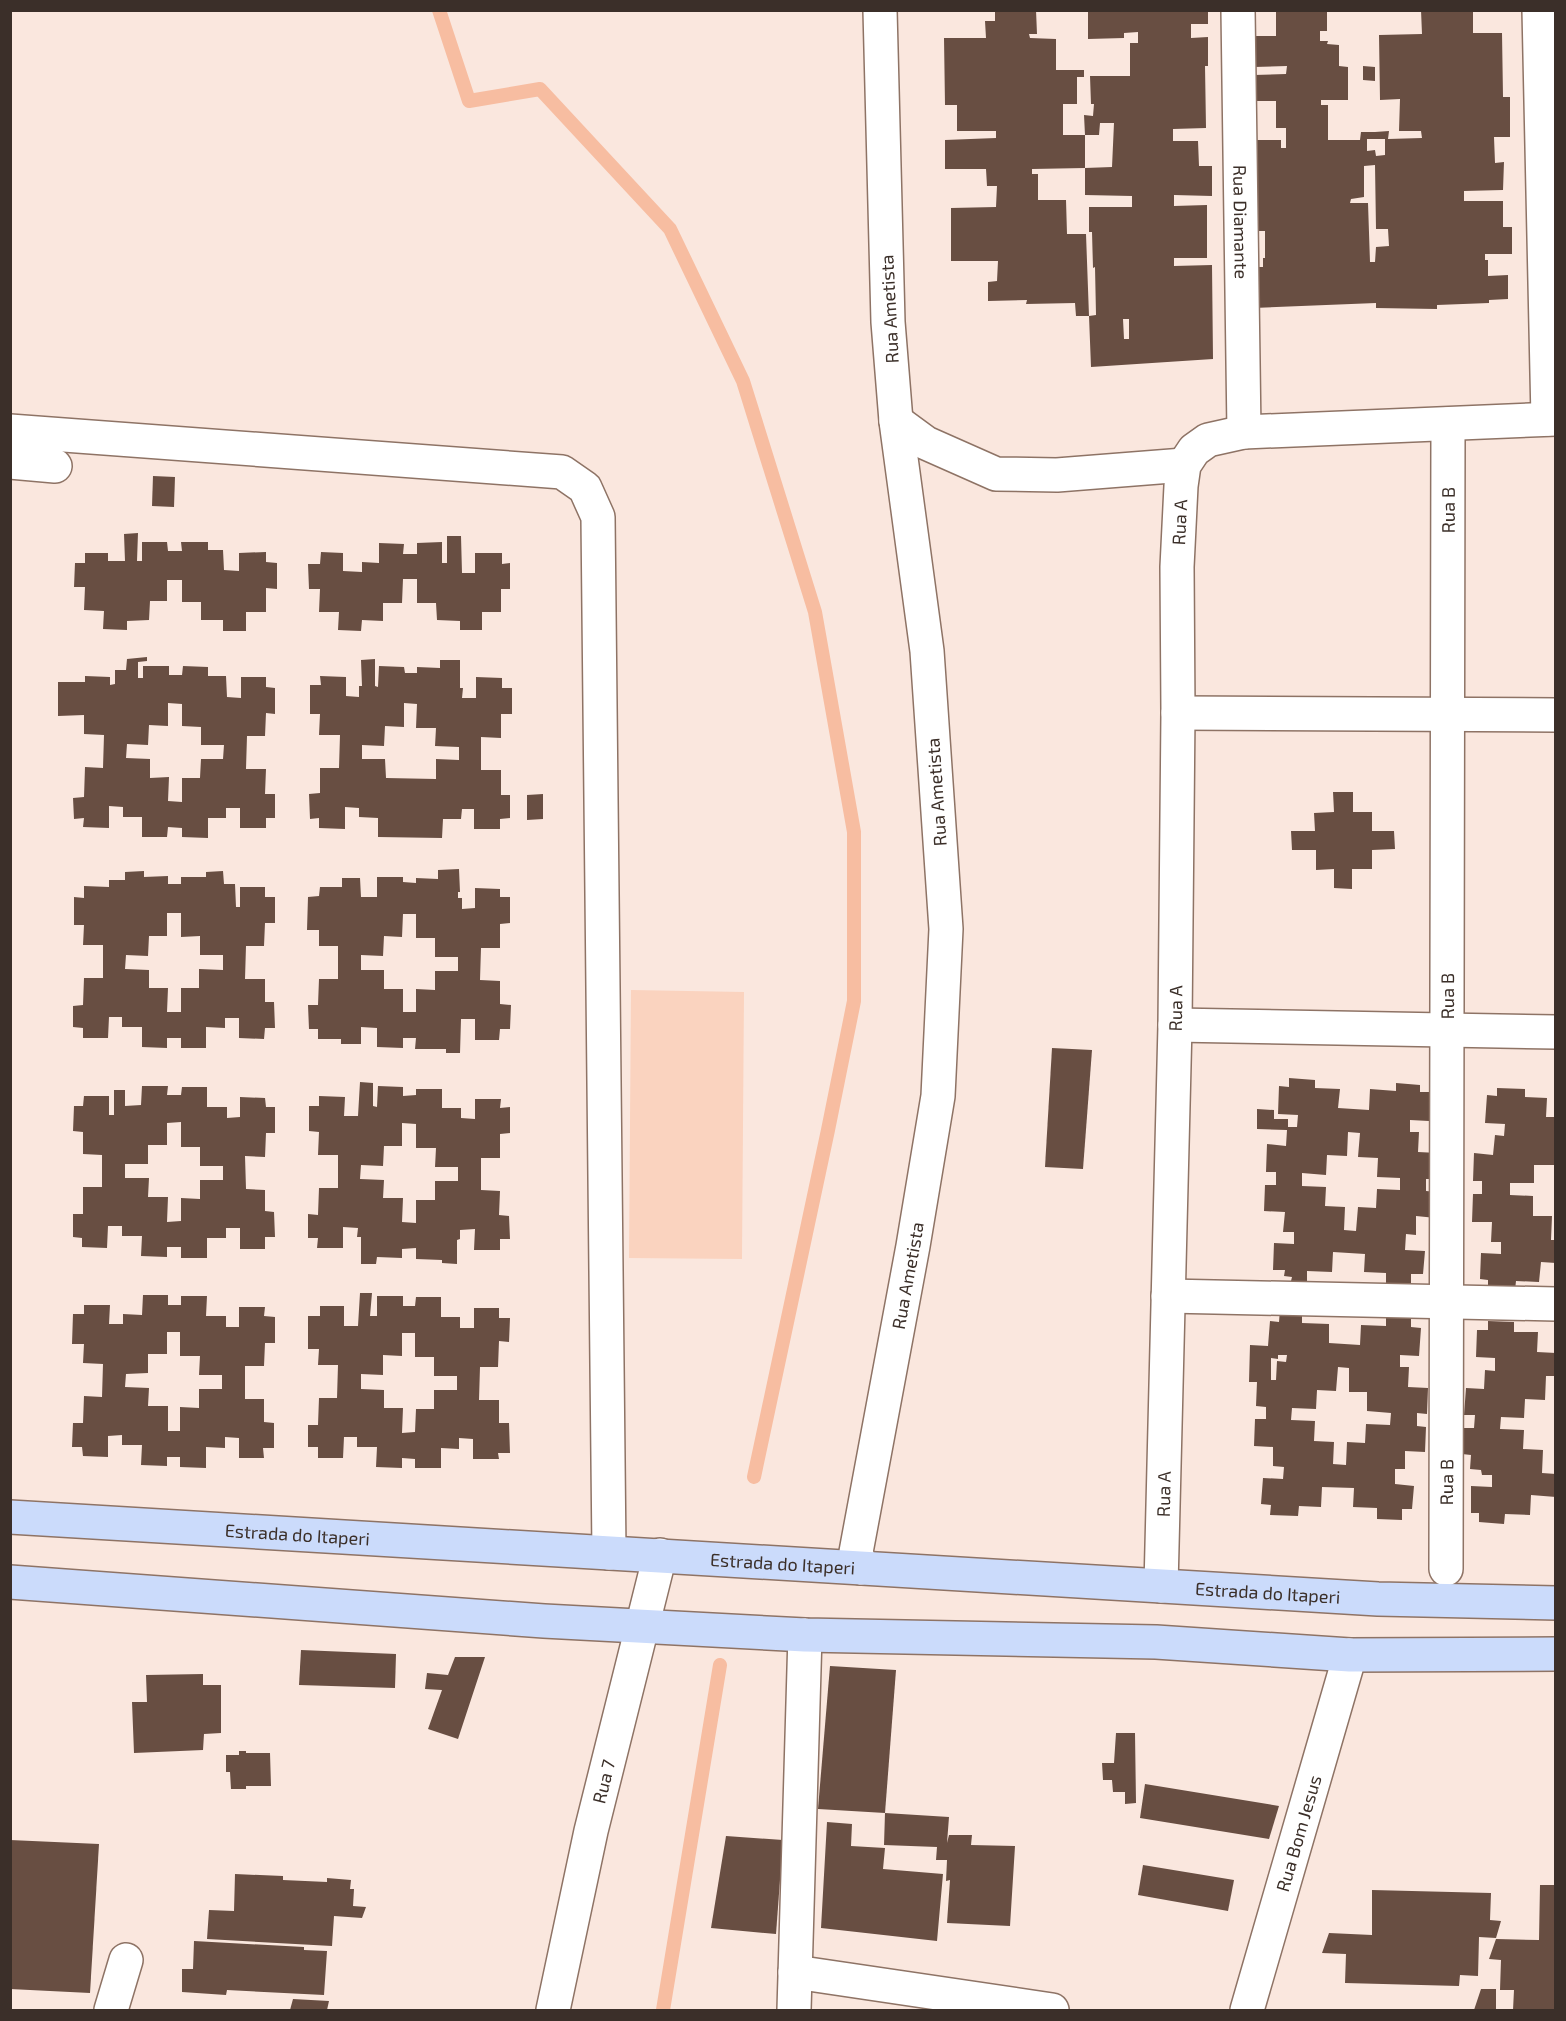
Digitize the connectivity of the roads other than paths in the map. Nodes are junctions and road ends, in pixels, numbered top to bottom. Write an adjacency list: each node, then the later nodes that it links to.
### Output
1 (880, 10): 7 (street, Rua Ametista)
2 (1238, 10): 10 (street, Rua Diamante)
3 (1539, 10): 4 (street)
4 (1547, 50): 5 (street)
5 (1550, 251): 6 (street)
6 (1552, 419): 8 (street)
7 (897, 421): 12 (street); 26 (street, Rua Ametista)
8 (1448, 424): 10 (street); 15 (street, Rua B)
9 (10, 431): 24 (street)
10 (1244, 432): 12 (street)
11 (10, 462): 13 (street)
12 (1184, 465): 14 (street, Rua A)
13 (55, 466)
14 (1178, 713): 15 (street); 17 (street, Rua A)
15 (1447, 715): 16 (street); 18 (street, Rua B)
16 (1556, 715)
17 (1175, 1025): 18 (street); 20 (street, Rua A)
18 (1446, 1029): 19 (street); 21 (street, Rua B)
19 (1556, 1032)
20 (1168, 1296): 21 (street); 29 (street, Rua A)
21 (1446, 1302): 22 (street); 27 (street, Rua B)
22 (1556, 1304)
23 (10, 1517): 24 (street, Estrada do Itaperi)
24 (609, 1554): 25 (street, Estrada do Itaperi)
25 (660, 1555): 26 (street, Estrada do Itaperi); 31 (street, Rua 7)
26 (861, 1568): 29 (street, Estrada do Itaperi)
27 (1446, 1569)
28 (10, 1582): 31 (street)
29 (1161, 1586): 30 (street, Estrada do Itaperi)
30 (1556, 1603)
31 (642, 1627): 32 (street); 38 (street, Rua 7)
32 (805, 1635): 34 (street); 36 (street)
33 (1556, 1654): 34 (street)
34 (1350, 1655): 41 (street, Rua Bom Jesus)
35 (126, 1960): 37 (street)
36 (795, 1972): 39 (street); 40 (street)
37 (111, 2010)
38 (553, 2010)
39 (794, 2010)
40 (1052, 2010)
41 (1247, 2010)

